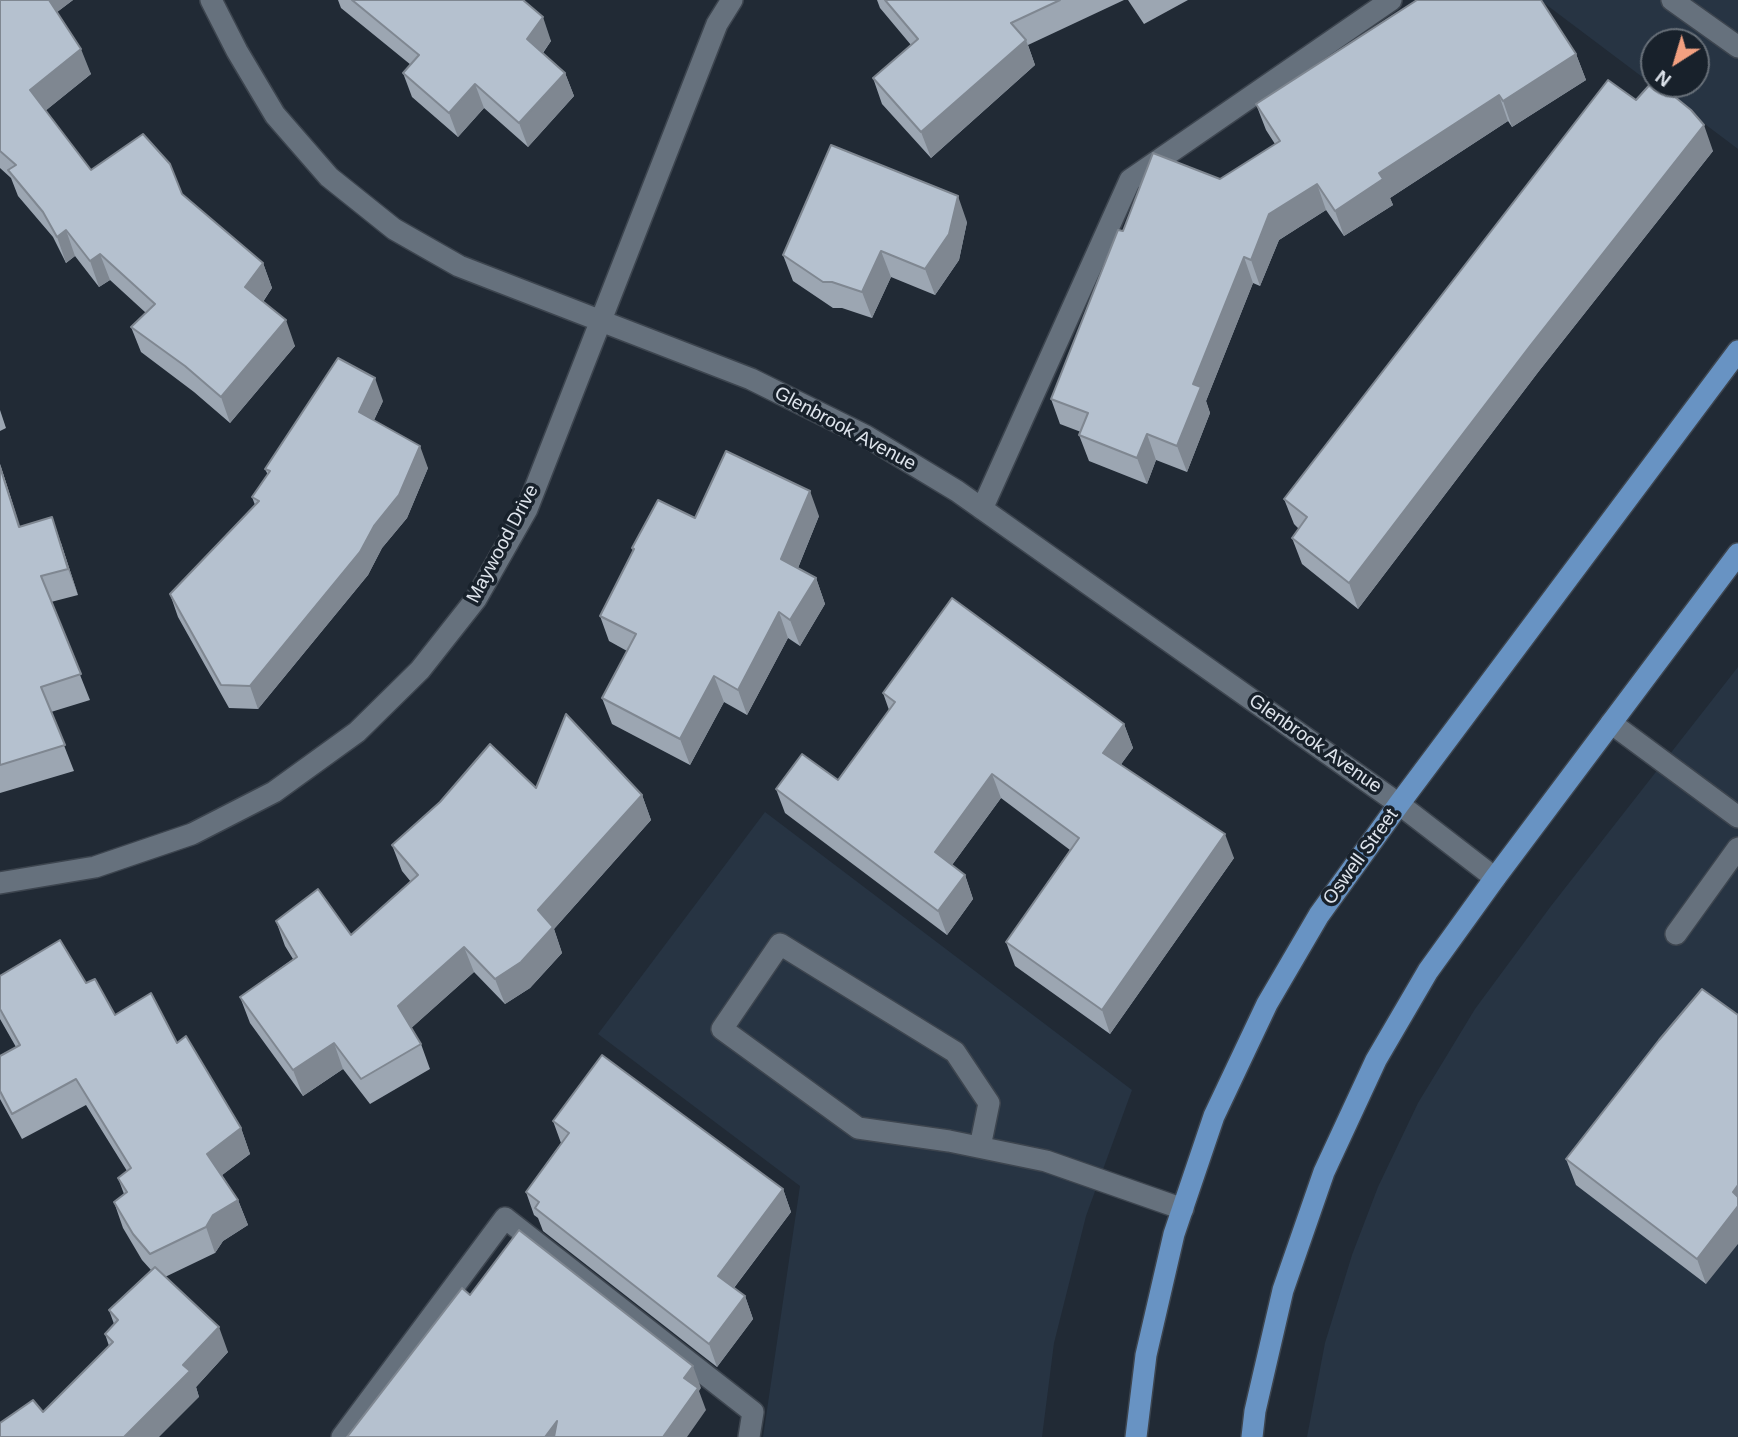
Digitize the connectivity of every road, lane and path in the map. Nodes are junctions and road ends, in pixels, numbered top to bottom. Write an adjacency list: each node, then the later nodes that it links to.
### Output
1 (211, 0): 6 (street, Glenbrook Avenue)
2 (732, 0): 6 (street, Maywood Drive)
3 (1391, 0): 8 (street)
4 (1672, 0): 5 (street)
5 (1738, 47)
6 (600, 321): 8 (street, Glenbrook Avenue); 15 (street, Maywood Drive)
7 (1738, 351): 11 (main road, Oswell Street)
8 (982, 509): 11 (street, Glenbrook Avenue)
9 (1738, 554): 10 (main road)
10 (1611, 723): 12 (street); 14 (main road)
11 (1399, 804): 14 (street, Glenbrook Avenue); 18 (main road, Oswell Street)
12 (1738, 817)
13 (1738, 848): 16 (street)
14 (1495, 877): 22 (main road)
15 (0, 883)
16 (1676, 934)
17 (980, 1147): 17 (street); 18 (street)
18 (1183, 1209): 21 (main road, Oswell Street)
19 (342, 1437): 20 (street)
20 (749, 1437)
21 (1136, 1437)
22 (1252, 1437)

